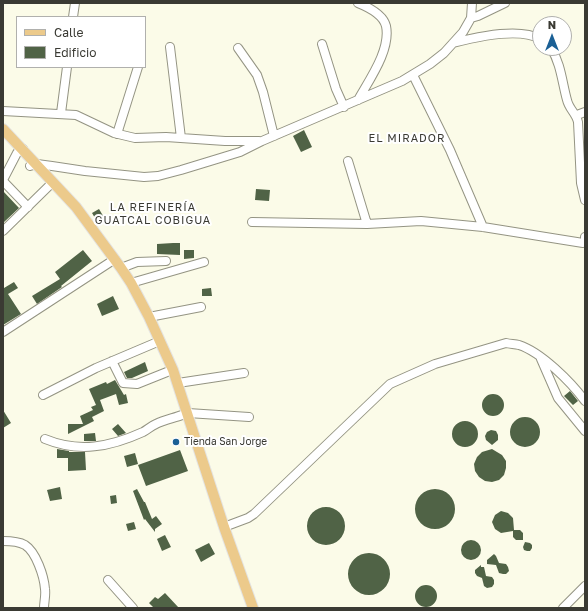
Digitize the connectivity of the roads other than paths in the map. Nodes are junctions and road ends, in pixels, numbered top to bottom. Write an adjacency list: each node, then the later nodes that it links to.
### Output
1 (75, 3): 5 (street)
2 (358, 3): 16 (street)
3 (472, 3): 6 (street)
4 (505, 3): 6 (street)
5 (73, 16)
6 (471, 18): 8 (street)
7 (532, 35): 8 (street)
8 (454, 43): 15 (street)
9 (322, 44): 17 (street)
10 (170, 47): 26 (street)
11 (238, 48): 24 (street)
12 (556, 56): 21 (street)
13 (67, 68): 20 (street)
14 (138, 68): 23 (street)
15 (413, 75): 16 (street); 37 (street)
16 (358, 100): 17 (street)
17 (344, 107): 24 (street)
18 (3, 111): 20 (street)
19 (585, 112): 21 (street)
20 (61, 113): 23 (street)
21 (576, 115): 33 (street)
22 (3, 129): 28 (main road)
23 (117, 134): 26 (street)
24 (274, 136): 27 (street)
25 (3, 138): 28 (main road)
26 (181, 138): 27 (street)
27 (262, 141): 30 (street)
28 (20, 151): 30 (main road); 31 (street)
29 (348, 161): 36 (street)
30 (33, 165): 32 (main road)
31 (3, 180): 34 (street)
32 (51, 184): 34 (street); 40 (main road)
33 (585, 200)
34 (28, 206): 38 (street)
35 (252, 222): 36 (street)
36 (368, 224): 37 (street)
37 (483, 227): 39 (street)
38 (3, 231)
39 (585, 237)
40 (112, 261): 43 (main road); 47 (street); 48 (main road)
41 (166, 261): 43 (street)
42 (204, 262): 44 (street)
43 (121, 268): 44 (main road)
44 (131, 283): 46 (main road)
45 (201, 307): 46 (street)
46 (149, 317): 53 (main road)
47 (3, 332)
48 (155, 343): 50 (street); 51 (main road)
49 (540, 356): 55 (street); 58 (street); 60 (street)
50 (112, 361): 51 (street); 54 (street)
51 (167, 372): 56 (main road)
52 (244, 373): 53 (street)
53 (178, 383): 56 (main road)
54 (43, 395)
55 (585, 401)
56 (185, 414): 57 (street); 59 (street); 60 (main road); 66 (main road)
57 (249, 417)
58 (585, 431)
59 (45, 439)
60 (224, 527): 67 (main road)
61 (3, 541): 64 (street)
62 (108, 580): 65 (street)
63 (585, 586): 68 (street)
64 (44, 608)
65 (133, 608)
66 (246, 608)
67 (253, 608)
68 (563, 608)

